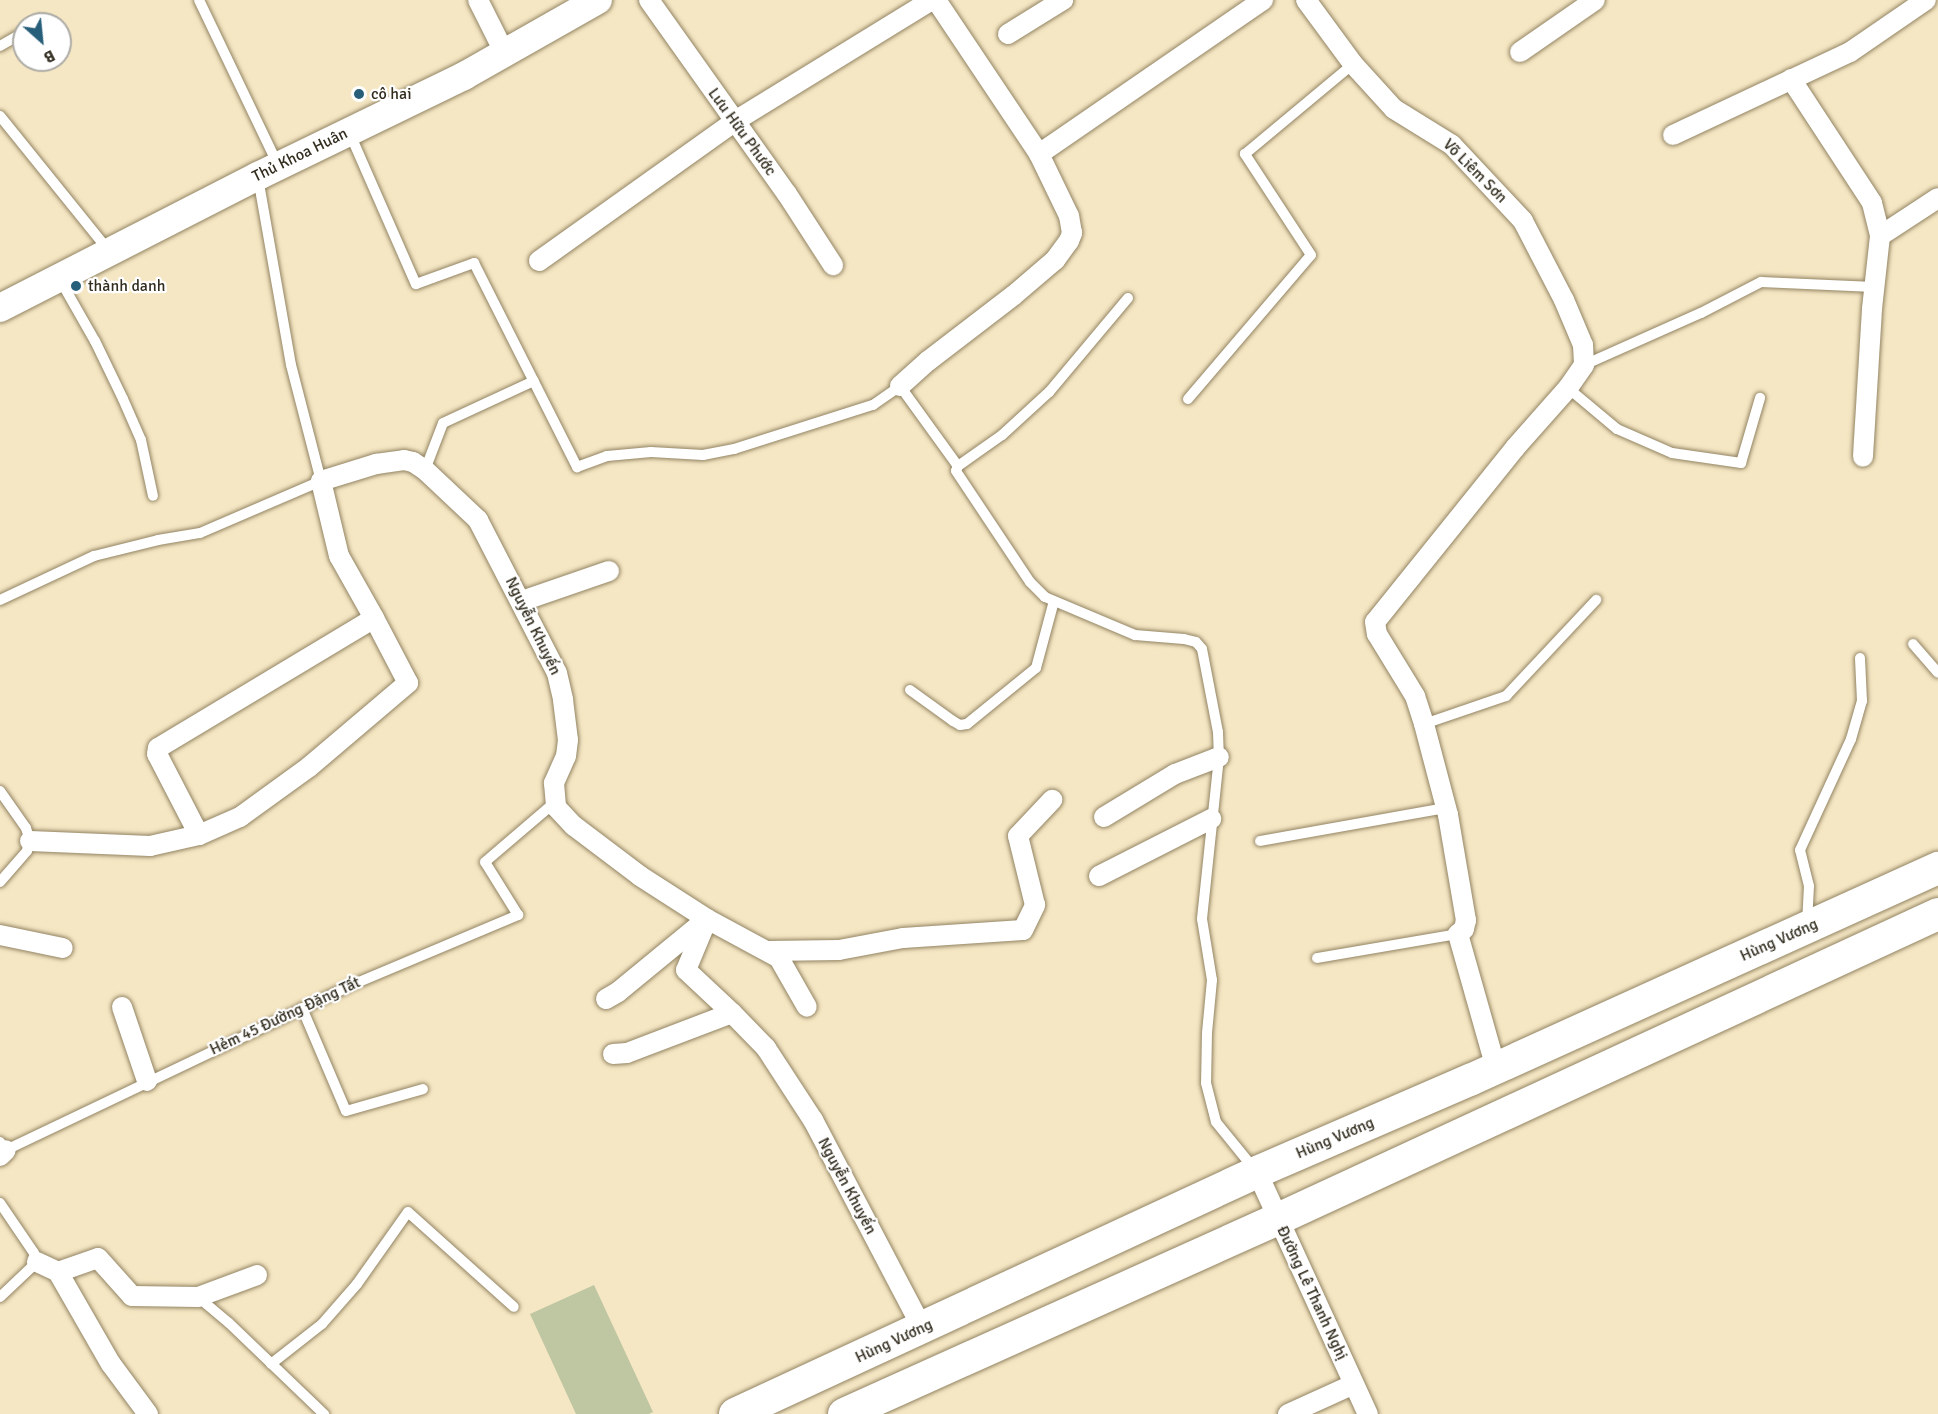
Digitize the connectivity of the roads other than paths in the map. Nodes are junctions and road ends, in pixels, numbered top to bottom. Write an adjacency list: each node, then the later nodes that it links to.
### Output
1 (199, 0): 21 (lane)
2 (478, 0): 13 (street)
3 (598, 0): 13 (main road, Thủ Khoa Huân)
4 (649, 0): 17 (street, Lưu Hữu Phước)
5 (934, 0): 17 (street); 20 (street)
6 (1063, 0): 11 (street)
7 (1263, 0): 20 (street)
8 (1305, 0): 14 (street, Võ Liêm Sơn)
9 (1595, 0): 12 (street)
10 (1926, 0): 15 (street)
11 (1008, 34)
12 (1520, 52)
13 (505, 54): 18 (main road, Thủ Khoa Huân)
14 (1353, 64): 31 (street, Võ Liêm Sơn); 36 (lane)
15 (1791, 79): 19 (street); 23 (street)
16 (0, 116): 24 (lane)
17 (735, 122): 25 (street); 26 (street, Lưu Hữu Phước)
18 (349, 132): 21 (main road, Thủ Khoa Huân); 32 (lane)
19 (1673, 135)
20 (1039, 154): 33 (street)
21 (268, 171): 24 (main road, Thủ Khoa Huân); 40 (lane)
22 (1938, 198): 23 (street)
23 (1880, 236): 28 (street)
24 (110, 251): 27 (main road, Thủ Khoa Huân)
25 (538, 261)
26 (833, 265)
27 (59, 278): 30 (main road, Thủ Khoa Huân); 41 (lane)
28 (1874, 287): 31 (lane); 37 (street)
29 (1128, 298): 38 (lane)
30 (0, 308)
31 (1583, 355): 34 (street)
32 (534, 381): 33 (lane); 39 (lane)
33 (900, 386): 38 (lane)
34 (1568, 388): 35 (lane); 52 (street)
35 (1760, 398)
36 (1188, 399)
37 (1863, 457)
38 (958, 466): 46 (lane)
39 (425, 470): 40 (street, Nguyễn Khuyến); 45 (street, Nguyễn Khuyến)
40 (321, 482): 43 (lane); 47 (street)
41 (153, 496)
42 (609, 571): 45 (street)
43 (0, 600)
44 (1596, 600): 52 (lane)
45 (522, 601): 56 (street, Nguyễn Khuyến)
46 (1054, 601): 51 (lane); 53 (lane)
47 (374, 618): 60 (street); 60 (street)
48 (1913, 644): 50 (lane)
49 (1860, 658): 68 (lane)
50 (1938, 673)
51 (910, 690)
52 (1424, 724): 57 (street)
53 (1219, 757): 58 (street); 59 (lane)
54 (0, 790): 61 (lane)
55 (1052, 800): 72 (street)
56 (554, 803): 67 (street); 78 (lane, Hẻm 45 Đường Đặng Tất)
57 (1446, 808): 62 (lane); 69 (street)
58 (1104, 817)
59 (1211, 819): 64 (street); 85 (lane)
60 (200, 836): 61 (street)
61 (30, 841): 65 (lane)
62 (1260, 841)
63 (1938, 868): 68 (main road, Hùng Vương)
64 (1099, 876)
65 (0, 882)
66 (1938, 914): 74 (main road)
67 (707, 920): 72 (street); 75 (street); 79 (street, Nguyễn Khuyến)
68 (1807, 927): 74 (main road); 81 (main road, Hùng Vương)
69 (1458, 934): 73 (lane); 81 (street)
70 (0, 935): 71 (street)
71 (63, 948)
72 (769, 951): 77 (street)
73 (1317, 958)
74 (1822, 968): 87 (main road)
75 (606, 999)
76 (122, 1007): 82 (street)
77 (807, 1007)
78 (302, 1008): 82 (lane, Hẻm 45 Đường Đặng Tất); 83 (lane)
79 (732, 1013): 80 (street); 94 (street, Nguyễn Khuyến)
80 (614, 1054)
81 (1496, 1068): 85 (main road, Hùng Vương)
82 (147, 1081): 84 (lane, Hẻm 45 Đường Đặng Tất)
83 (423, 1089)
84 (2, 1149)
85 (1257, 1172): 87 (street, Đường Lê Thanh Nghị); 94 (main road, Hùng Vương)
86 (0, 1203): 88 (lane)
87 (1278, 1219): 96 (street, Đường Lê Thanh Nghị); 100 (main road)
88 (37, 1262): 89 (street); 91 (lane)
89 (58, 1272): 92 (street); 97 (street)
90 (257, 1275): 92 (street)
91 (0, 1297)
92 (198, 1298): 95 (lane)
93 (514, 1307): 95 (lane)
94 (922, 1328): 99 (main road, Hùng Vương)
95 (271, 1364): 98 (lane)
96 (1354, 1384): 101 (street); 102 (street, Đường Lê Thanh Nghị)
97 (148, 1414)
98 (324, 1414)
99 (735, 1414)
100 (844, 1414)
101 (1288, 1414)
102 (1368, 1414)

